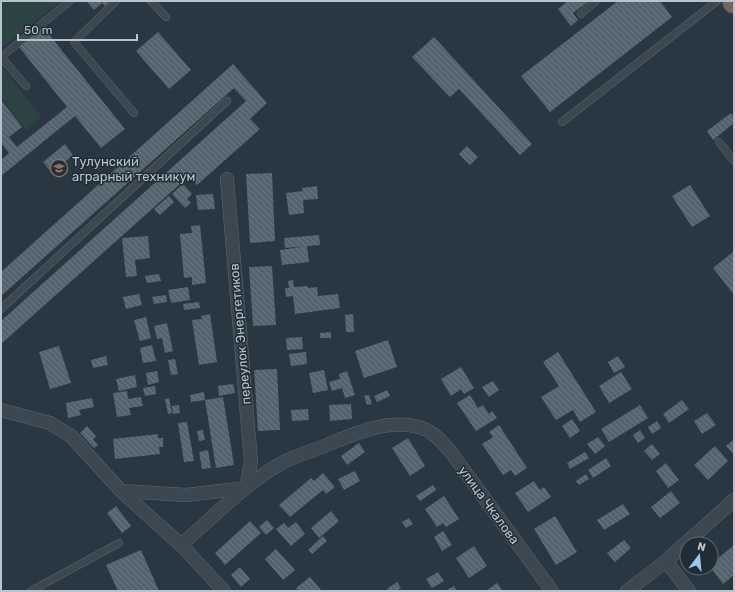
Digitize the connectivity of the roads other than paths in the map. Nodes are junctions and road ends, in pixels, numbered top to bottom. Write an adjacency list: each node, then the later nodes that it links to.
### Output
1 (70, 1): 8 (lane)
2 (116, 1): 11 (lane)
3 (151, 1): 7 (lane)
4 (596, 1): 6 (lane)
5 (717, 1): 12 (lane)
6 (581, 14)
7 (166, 17)
8 (1, 57): 9 (lane)
9 (26, 86)
10 (227, 100): 16 (lane)
11 (134, 113)
12 (562, 122)
13 (720, 142): 14 (lane)
14 (734, 161)
15 (227, 179): 18 (street, переулок Энергетиков)
16 (1, 309)
17 (1, 410): 19 (street)
18 (246, 488): 19 (street); 22 (street); 26 (street, улица Чкалова)
19 (121, 491): 22 (street)
20 (734, 500): 23 (street)
21 (119, 543): 24 (lane)
22 (181, 545): 25 (street)
23 (666, 561): 27 (street); 28 (street)
24 (31, 591)
25 (224, 591)
26 (552, 591)
27 (627, 591)
28 (689, 591)

